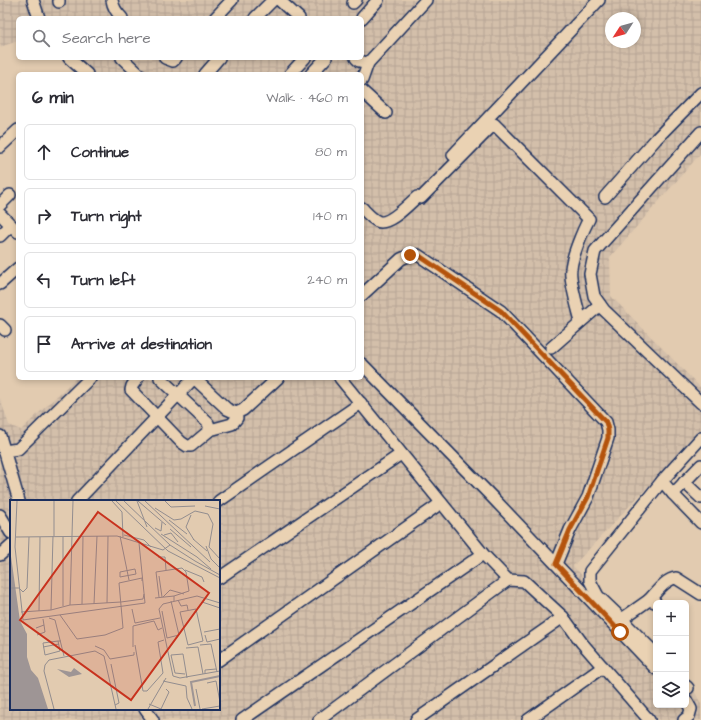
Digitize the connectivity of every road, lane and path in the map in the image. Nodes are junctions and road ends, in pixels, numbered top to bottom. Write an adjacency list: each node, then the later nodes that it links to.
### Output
1 (33, 0): 9 (street)
2 (112, 0): 10 (street)
3 (232, 0): 11 (street)
4 (273, 0): 12 (street)
5 (279, 0): 13 (street)
6 (378, 0): 14 (street)
7 (426, 0): 21 (street)
8 (599, 0): 34 (street)
9 (38, 16)
10 (120, 16)
11 (217, 16)
12 (257, 16)
13 (297, 16)
14 (364, 16)
15 (71, 60): 22 (street)
16 (124, 60): 23 (street)
17 (217, 60): 24 (street)
18 (303, 60): 25 (street)
19 (324, 60): 26 (street)
20 (359, 60): 21 (street)
21 (368, 63): 27 (street)
22 (85, 72)
23 (137, 72)
24 (207, 72)
25 (292, 72)
26 (312, 72)
27 (364, 74)
28 (364, 93): 30 (street)
29 (701, 93): 36 (street)
30 (386, 113)
31 (16, 132): 33 (street)
32 (701, 132): 45 (street)
33 (0, 147)
34 (453, 155)
35 (10, 195): 37 (street)
36 (605, 197)
37 (0, 205)
38 (364, 210): 46 (street)
39 (0, 214): 40 (street)
40 (15, 229): 41 (street)
41 (0, 236)
42 (16, 270): 43 (street)
43 (0, 284)
44 (364, 293): 81 (street)
45 (600, 305): 46 (street); 58 (street)
46 (581, 321): 47 (street)
47 (551, 348)
48 (364, 366): 81 (street)
49 (88, 380): 64 (street)
50 (136, 380): 60 (street)
51 (162, 380): 56 (street)
52 (192, 380): 56 (street)
53 (196, 380): 59 (street)
54 (276, 380): 59 (street)
55 (342, 380): 57 (street)
56 (178, 395): 60 (street); 61 (street)
57 (361, 403): 65 (street); 73 (street)
58 (701, 403)
59 (236, 413): 61 (street)
60 (156, 417): 61 (street); 72 (street)
61 (210, 430)
62 (0, 436): 64 (street)
63 (701, 438): 67 (street)
64 (4, 451): 71 (street)
65 (401, 454): 74 (street); 82 (street)
66 (701, 465): 68 (street)
67 (662, 481): 69 (street); 87 (street)
68 (684, 482): 69 (street); 70 (street)
69 (673, 494): 76 (street)
70 (701, 498)
71 (19, 500)
72 (78, 500)
73 (220, 500)
74 (441, 503): 79 (street); 89 (street)
75 (0, 514): 77 (street)
76 (701, 522)
77 (10, 531)
78 (10, 546): 80 (street)
79 (483, 554): 83 (street); 94 (street)
80 (0, 555)
81 (556, 564): 87 (street)
82 (220, 577)
83 (508, 580): 86 (street); 95 (street)
84 (701, 594): 85 (street)
85 (652, 602): 87 (street)
86 (563, 617): 91 (street); 96 (street)
87 (623, 625): 88 (street); 90 (street)
88 (653, 651)
89 (220, 659)
90 (653, 665)
91 (603, 668): 97 (street); 98 (street)
92 (689, 705): 93 (street)
93 (688, 719)
94 (242, 720)
95 (319, 720)
96 (416, 720)
97 (528, 720)
98 (649, 720)

